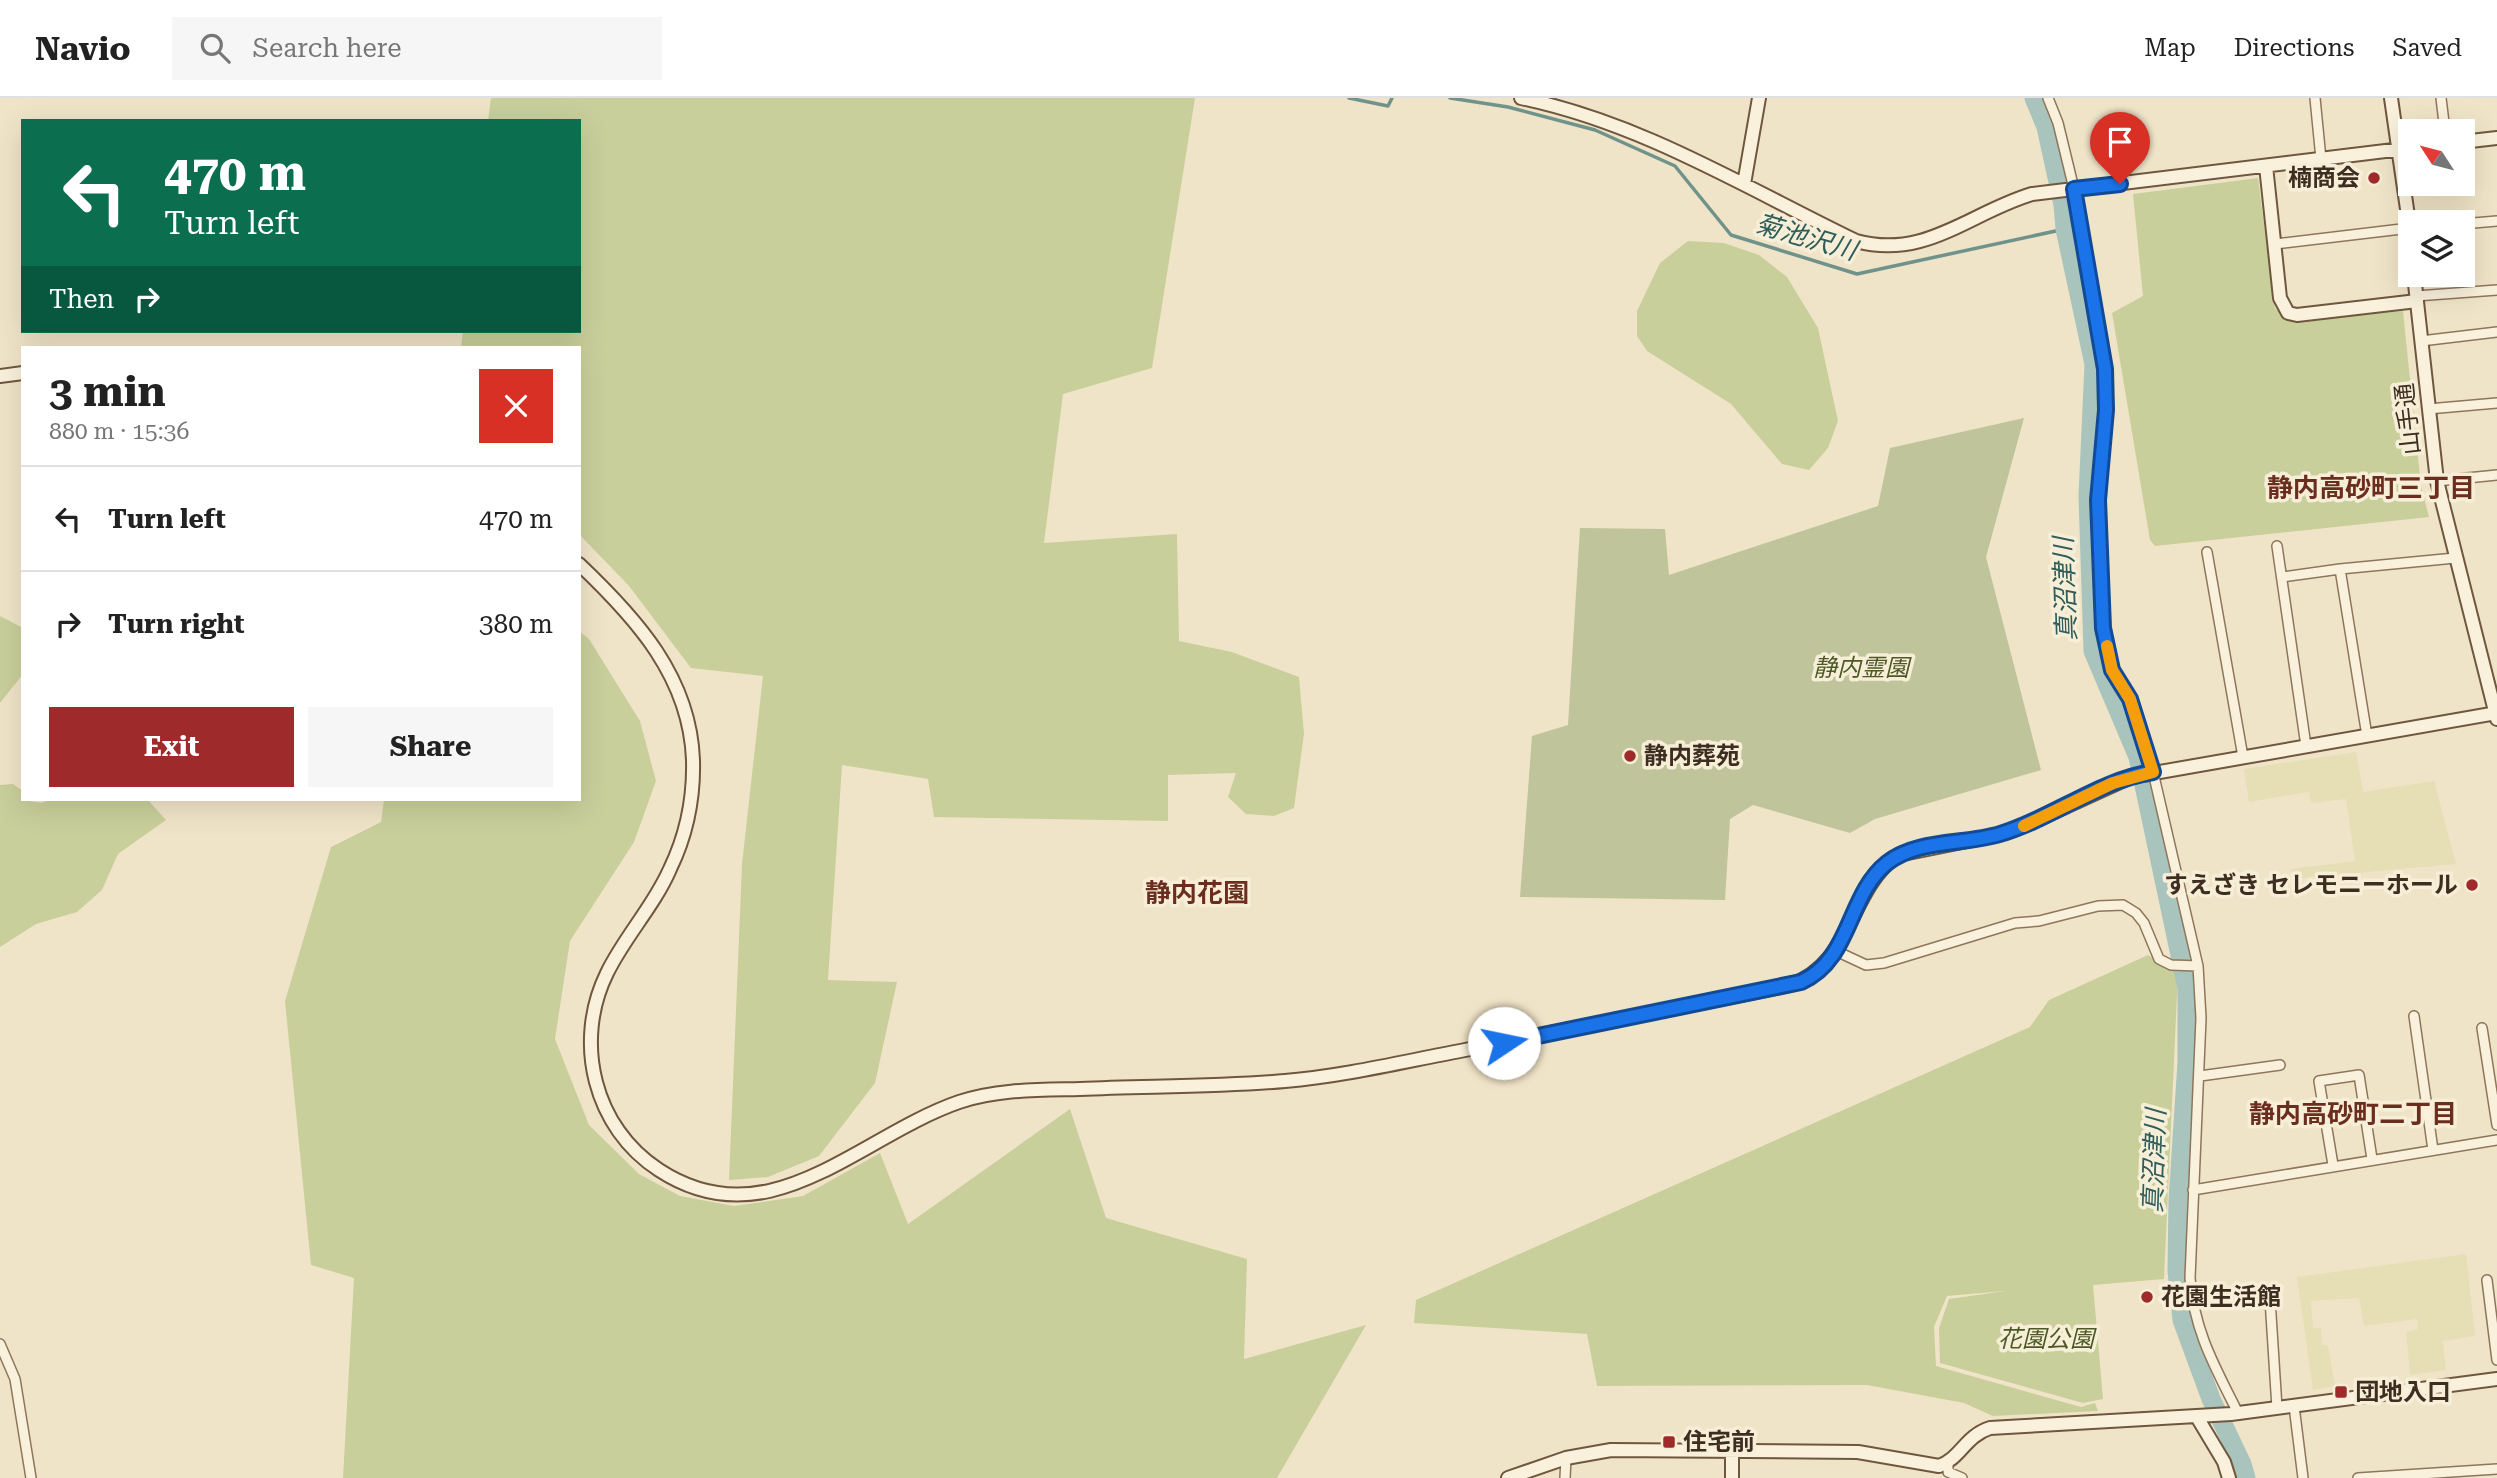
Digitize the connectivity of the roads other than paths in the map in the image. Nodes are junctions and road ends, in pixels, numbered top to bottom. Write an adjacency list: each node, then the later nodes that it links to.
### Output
1 (1521, 98): 14 (street)
2 (1759, 98): 14 (street)
3 (2048, 98): 15 (street)
4 (2315, 98): 12 (street)
5 (2391, 98): 8 (street)
6 (2441, 98): 7 (street)
7 (2444, 119)
8 (2398, 125)
9 (2497, 138): 10 (street)
10 (2475, 141)
11 (2398, 150): 12 (street)
12 (2321, 159): 13 (street)
13 (2266, 166): 15 (street); 19 (street)
14 (1744, 184): 15 (street)
15 (2071, 189): 41 (street)
16 (2497, 222): 17 (street)
17 (2475, 223)
18 (2398, 229): 19 (street)
19 (2275, 244): 22 (street)
20 (2416, 287): 22 (street, 山手通)
21 (2497, 290): 22 (street)
22 (2417, 299): 24 (street, 山手通)
23 (2497, 332): 24 (street)
24 (2421, 341): 28 (street, 山手通)
25 (21, 373): 26 (street)
26 (0, 376)
27 (2497, 403): 28 (street)
28 (2428, 409): 30 (street, 山手通)
29 (2497, 475): 30 (street)
30 (2437, 481): 33 (street, 山手通)
31 (2277, 546): 36 (street)
32 (2207, 552): 40 (street)
33 (2455, 558): 35 (street); 37 (street, 山手通)
34 (581, 566): 42 (street)
35 (2340, 569): 36 (street); 38 (street)
36 (2282, 577): 39 (street)
37 (2497, 715): 38 (street)
38 (2367, 736): 39 (street)
39 (2306, 746): 40 (street)
40 (2243, 757): 41 (street)
41 (2151, 772): 42 (street); 43 (street)
42 (1836, 951): 43 (street)
43 (2195, 966): 47 (street)
44 (2414, 1016): 50 (street)
45 (2482, 1028): 48 (street)
46 (2280, 1065): 47 (street)
47 (2200, 1076): 53 (street)
48 (2497, 1125)
49 (2497, 1140): 50 (street)
50 (2433, 1150): 51 (street)
51 (2372, 1159): 52 (street); 52 (street)
52 (2333, 1166): 53 (street)
53 (2193, 1190): 61 (street)
54 (2487, 1280): 57 (street)
55 (2270, 1299): 60 (street)
56 (0, 1344): 68 (street)
57 (2497, 1360)
58 (2497, 1379): 59 (street)
59 (2294, 1406): 60 (street); 74 (street)
60 (2277, 1408): 61 (street)
61 (2235, 1414): 62 (street)
62 (2202, 1417): 65 (street); 73 (street)
63 (1732, 1450): 64 (street); 65 (street); 71 (street)
64 (1566, 1458): 69 (street); 70 (street)
65 (1948, 1462): 72 (street)
66 (2497, 1469): 67 (street)
67 (2435, 1476): 76 (street)
68 (31, 1478)
69 (1508, 1478)
70 (1565, 1478)
71 (1732, 1478)
72 (1962, 1478)
73 (2229, 1478)
74 (2303, 1478)
75 (2358, 1478): 76 (street)
76 (2367, 1478)

